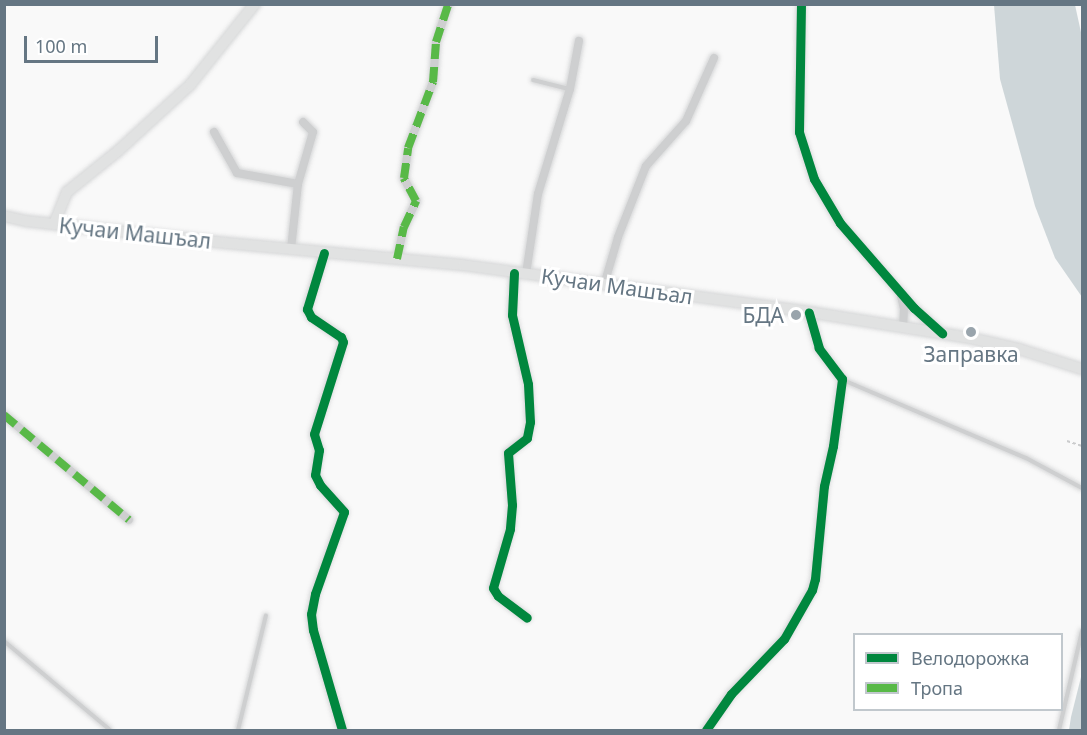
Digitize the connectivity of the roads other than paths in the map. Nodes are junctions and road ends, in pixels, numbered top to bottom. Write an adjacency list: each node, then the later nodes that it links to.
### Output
1 (255, 4): 12 (main road)
2 (448, 4): 15 (street)
3 (801, 4): 18 (street)
4 (579, 41): 7 (street)
5 (714, 58): 17 (street)
6 (533, 80): 7 (lane)
7 (570, 89): 16 (street)
8 (303, 122): 10 (street)
9 (214, 132): 10 (street)
10 (298, 184): 13 (street)
11 (4, 216): 12 (main road, Кучаи Машъал)
12 (54, 224): 13 (main road, Кучаи Машъал)
13 (291, 249): 14 (main road, Кучаи Машъал)
14 (324, 253): 15 (main road, Кучаи Машъал); 33 (street)
15 (397, 259): 16 (main road, Кучаи Машъал)
16 (520, 274): 17 (main road, Кучаи Машъал); 28 (street)
17 (604, 285): 19 (main road, Кучаи Машъал)
18 (896, 287): 20 (street); 21 (street)
19 (809, 312): 20 (main road, Кучаи Машъал); 23 (street)
20 (903, 328): 21 (main road, Кучаи Машъал)
21 (942, 333): 22 (main road, Кучаи Машъал)
22 (1083, 369)
23 (842, 380): 25 (lane); 34 (street)
24 (4, 415): 26 (street)
25 (1083, 488)
26 (129, 520)
27 (266, 615): 32 (lane)
28 (527, 618)
29 (1083, 631): 35 (lane)
30 (4, 641): 31 (lane)
31 (110, 730)
32 (238, 730)
33 (342, 730)
34 (706, 730)
35 (1059, 730)

